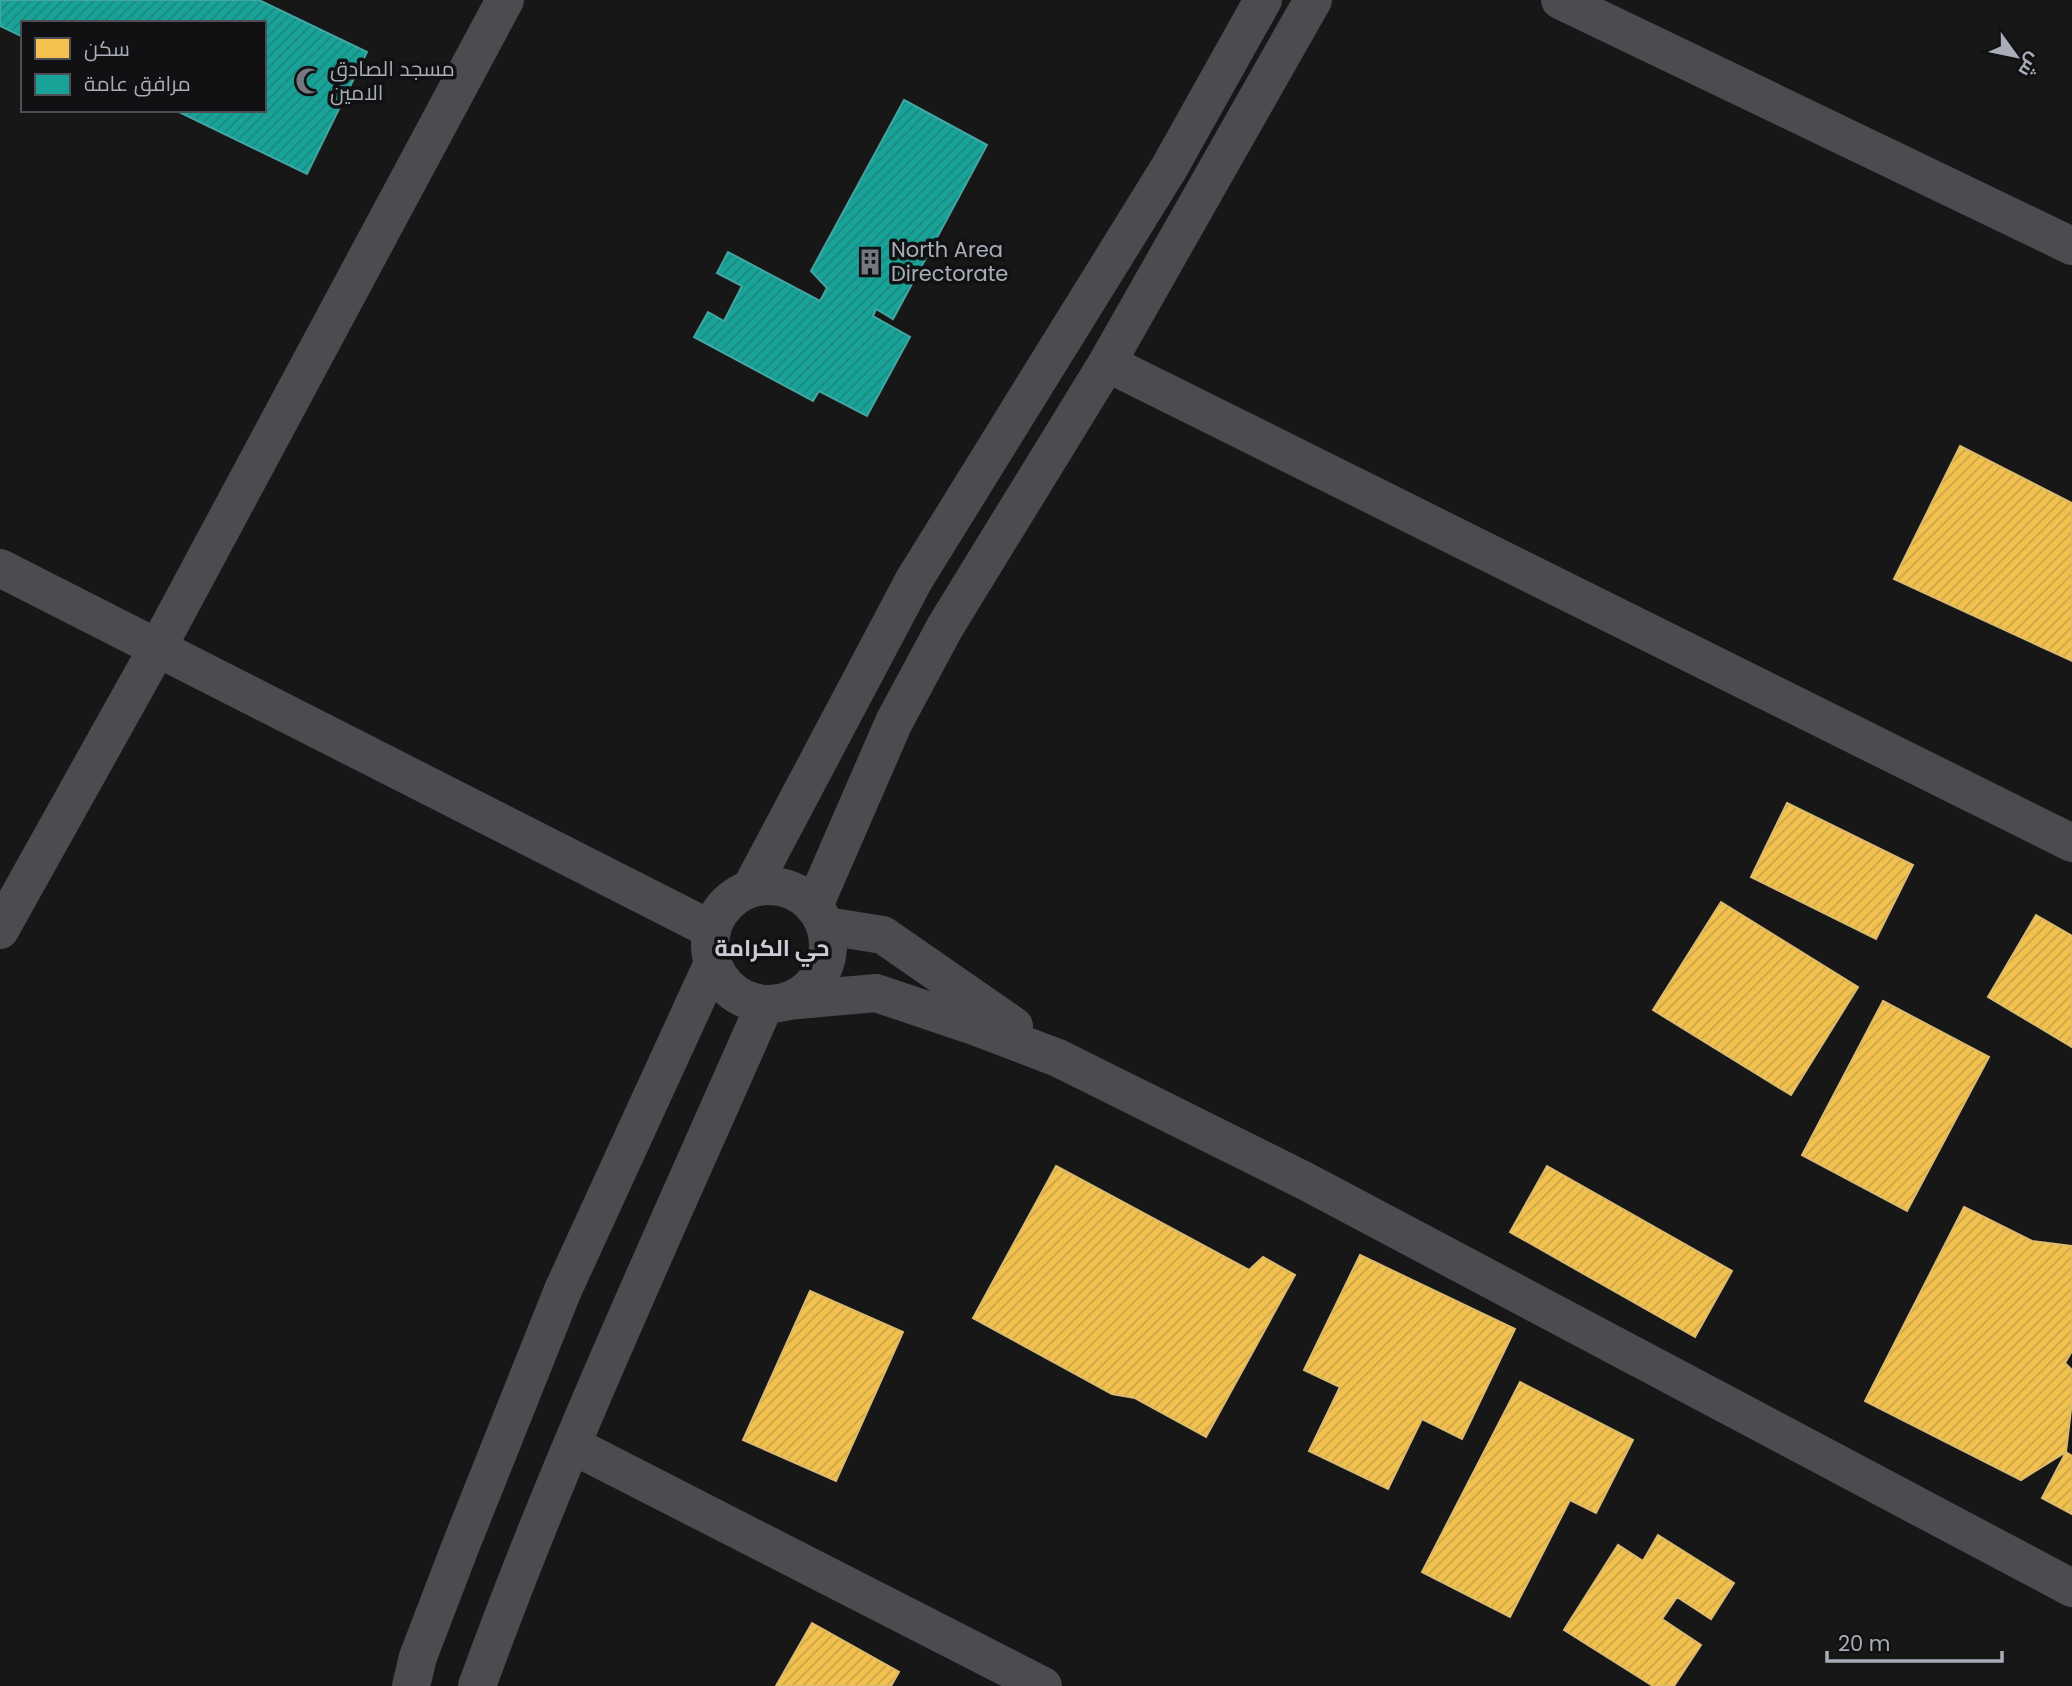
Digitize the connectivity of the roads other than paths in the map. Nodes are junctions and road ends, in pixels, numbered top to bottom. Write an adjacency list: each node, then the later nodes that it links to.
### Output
1 (505, 0): 8 (street)
2 (1263, 0): 10 (street)
3 (1313, 0): 6 (street)
4 (1560, 0): 5 (street)
5 (2072, 246)
6 (1107, 363): 9 (street); 11 (street)
7 (0, 568): 8 (street)
8 (158, 647): 12 (street); 13 (street)
9 (2072, 843)
10 (751, 888): 11 (street); 13 (street)
11 (820, 916): 14 (street); 15 (street)
12 (0, 930)
13 (713, 946): 14 (street); 18 (street)
14 (776, 1003): 15 (street); 16 (street)
15 (1058, 1058): 17 (street)
16 (572, 1445): 19 (street); 20 (street)
17 (2072, 1588)
18 (411, 1686)
19 (477, 1686)
20 (1043, 1686)

